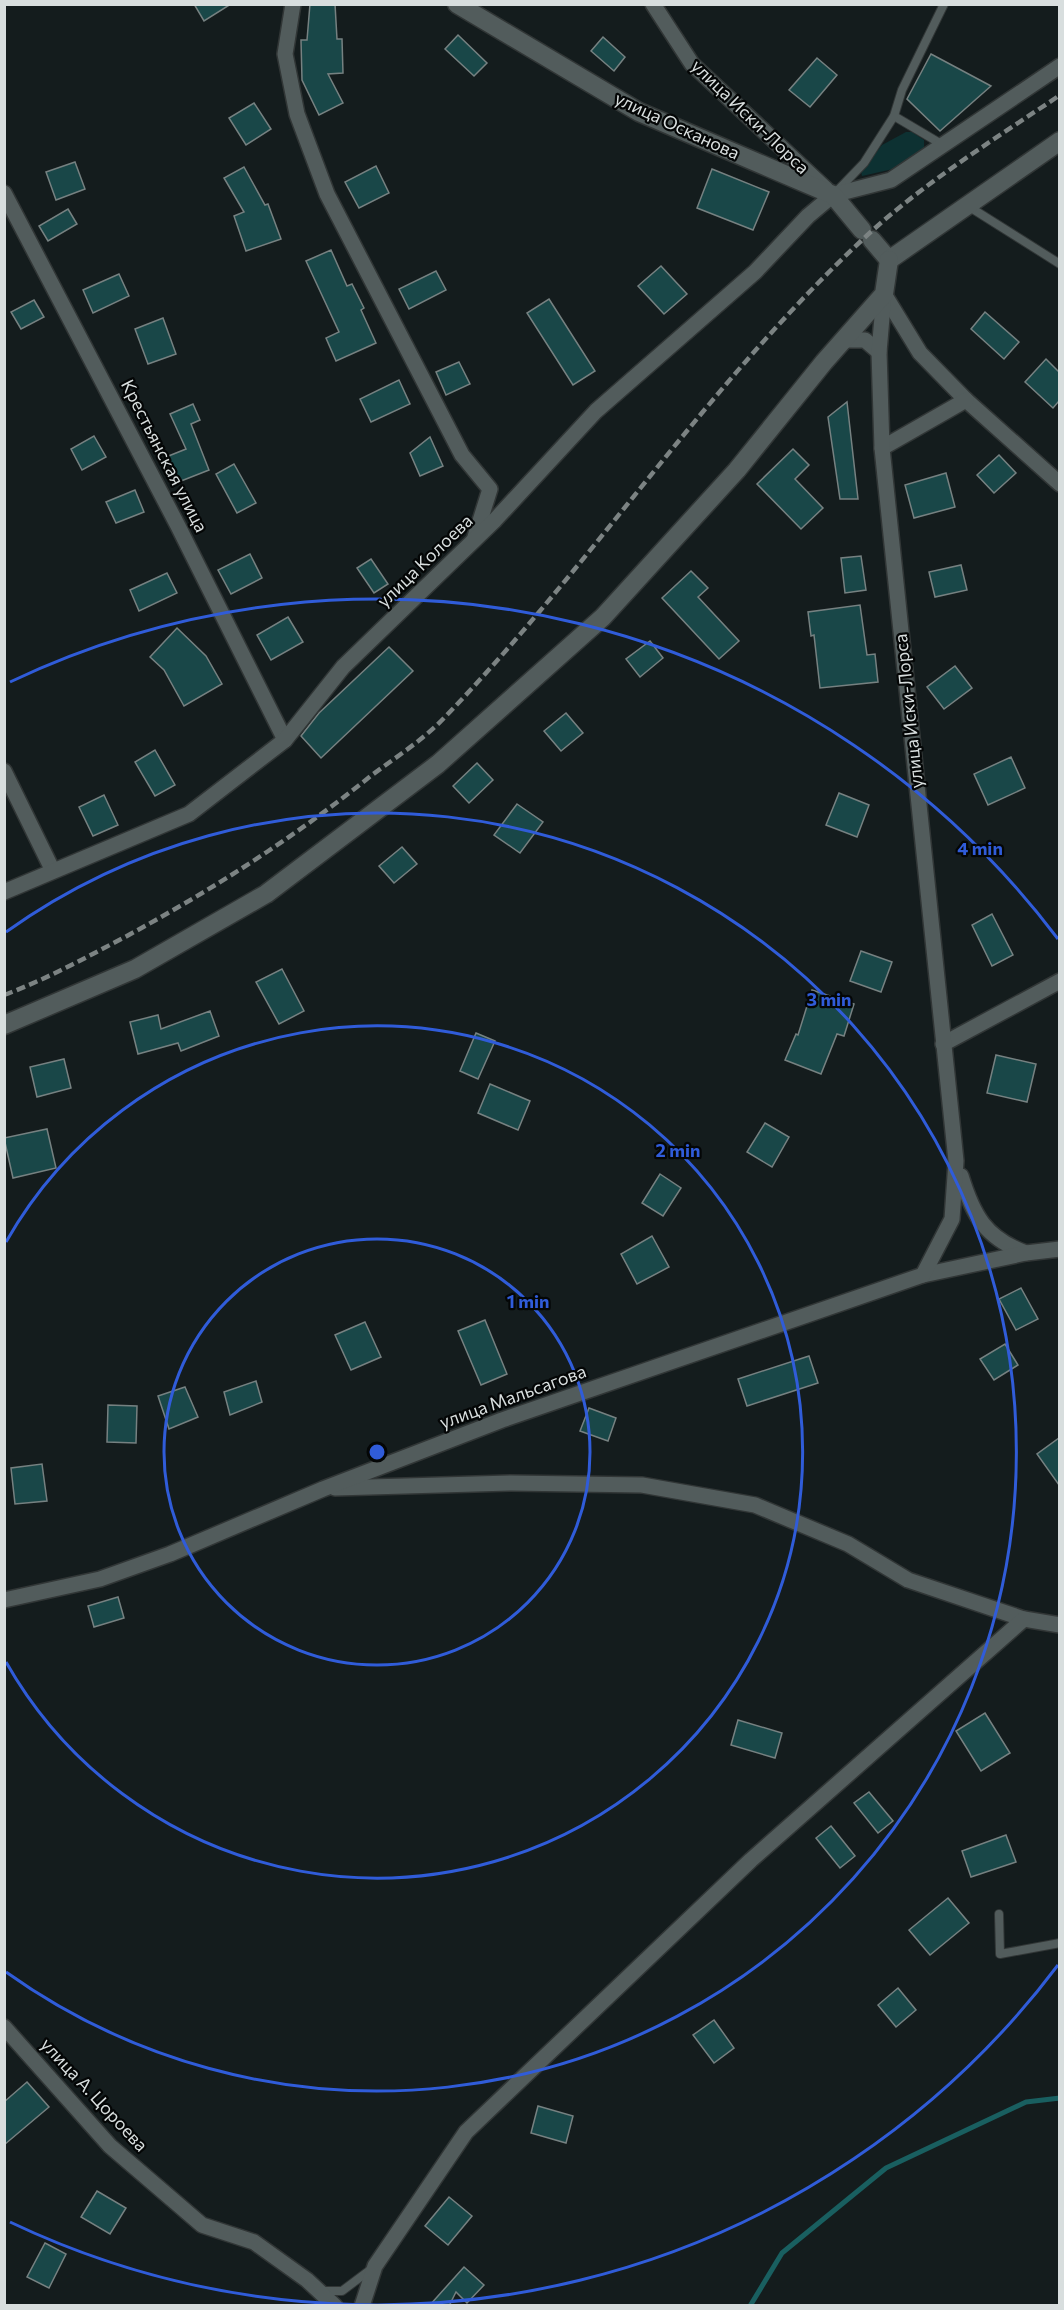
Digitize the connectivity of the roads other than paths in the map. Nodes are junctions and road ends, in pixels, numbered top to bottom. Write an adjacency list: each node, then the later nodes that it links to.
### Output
1 (293, 4): 20 (street)
2 (457, 4): 10 (street, улица Осканова)
3 (652, 4): 10 (street, улица Иски-Лорса)
4 (944, 4): 6 (lane)
5 (1059, 66): 8 (street)
6 (894, 116): 8 (lane); 10 (lane)
7 (1059, 141): 11 (street)
8 (943, 145): 10 (street)
9 (4, 192): 21 (street, Крестьянская улица)
10 (833, 195): 12 (street, улица Осканова); 20 (street, улица Колоева)
11 (968, 206): 12 (street); 13 (lane)
12 (889, 260): 14 (street, улица Иски-Лорса)
13 (1059, 264)
14 (884, 294): 15 (street); 16 (street, улица Иски-Лорса); 17 (street)
15 (844, 340): 16 (street); 26 (street)
16 (879, 352): 18 (street, улица Иски-Лорса)
17 (966, 400): 18 (street); 19 (street)
18 (882, 448): 27 (street, улица Иски-Лорса)
19 (1059, 484)
20 (474, 540): 21 (street, улица Колоева)
21 (285, 740): 23 (street, улица Колоева)
22 (4, 771): 23 (street)
23 (53, 871): 24 (street, улица Колоева)
24 (4, 892)
25 (1059, 981): 27 (street)
26 (4, 1025)
27 (943, 1044): 28 (street, улица Иски-Лорса)
28 (956, 1161): 30 (street); 31 (street)
29 (1059, 1249): 30 (street, улица Мальсагова)
30 (1026, 1253): 31 (street, улица Мальсагова)
31 (923, 1275): 32 (street, улица Мальсагова)
32 (323, 1489): 33 (street, улица Мальсагова); 34 (street)
33 (4, 1600)
34 (1024, 1619): 35 (street); 39 (street)
35 (1059, 1625)
36 (999, 1914): 37 (lane)
37 (1059, 1943)
38 (4, 2027): 40 (street, улица А. Цороева)
39 (375, 2266): 40 (lane); 42 (street)
40 (319, 2290): 41 (street, улица А. Цороева)
41 (335, 2306)
42 (362, 2306)

